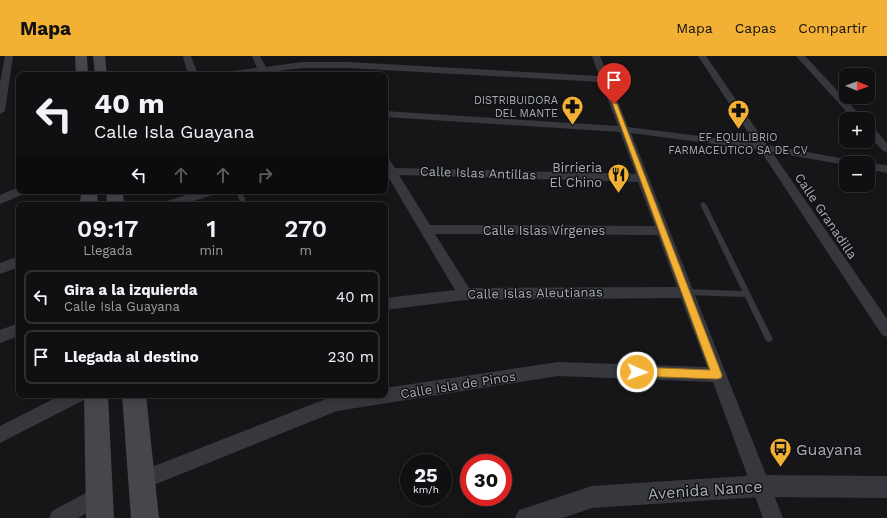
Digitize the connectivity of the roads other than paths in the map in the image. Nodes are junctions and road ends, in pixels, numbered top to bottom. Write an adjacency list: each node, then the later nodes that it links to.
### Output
1 (9, 56): 17 (street)
2 (81, 56): 11 (main road)
3 (99, 56): 12 (main road)
4 (187, 56): 13 (street)
5 (256, 56): 10 (street)
6 (596, 56): 16 (street)
7 (702, 56): 22 (street, Calle Granadilla)
8 (800, 56): 18 (street)
9 (350, 60): 10 (street); 15 (street); 16 (street)
10 (262, 69): 14 (street)
11 (82, 72)
12 (101, 72)
13 (192, 72)
14 (243, 72)
15 (348, 72)
16 (604, 78): 20 (street)
17 (0, 111)
18 (852, 112)
19 (388, 114): 20 (street)
20 (623, 129): 22 (street); 29 (street)
21 (875, 135): 23 (street)
22 (762, 146): 24 (street); 44 (street, Calle Granadilla)
23 (886, 147)
24 (839, 160)
25 (875, 167): 27 (street)
26 (388, 168): 29 (street, Calle Islas Antillas)
27 (887, 169)
28 (388, 170): 35 (street)
29 (642, 178): 36 (street)
30 (16, 193): 32 (street)
31 (203, 194): 33 (street)
32 (0, 200)
33 (177, 202)
34 (703, 204): 41 (lane)
35 (426, 229): 36 (street, Calle Islas Vírgenes); 40 (street)
36 (662, 231): 39 (street)
37 (16, 262): 38 (street)
38 (0, 269)
39 (686, 292): 40 (street, Calle Islas Aleutianas); 41 (lane); 47 (street)
40 (465, 294): 42 (street, Calle Islas Aleutianas)
41 (747, 294): 46 (lane)
42 (388, 304)
43 (16, 330): 45 (street)
44 (887, 331)
45 (0, 337)
46 (769, 339)
47 (717, 375): 48 (street, Calle Isla de Pinos); 55 (street)
48 (388, 396)
49 (72, 398): 53 (street)
50 (96, 398): 57 (main road)
51 (134, 398): 54 (main road)
52 (374, 398): 54 (street, Calle Isla de Pinos)
53 (0, 434)
54 (142, 480): 59 (main road)
55 (760, 486): 56 (street, Avenida Nance); 60 (street, Avenida Nance); 61 (street)
56 (887, 487)
57 (100, 507): 58 (street)
58 (59, 518)
59 (145, 518)
60 (527, 518)
61 (773, 518)

